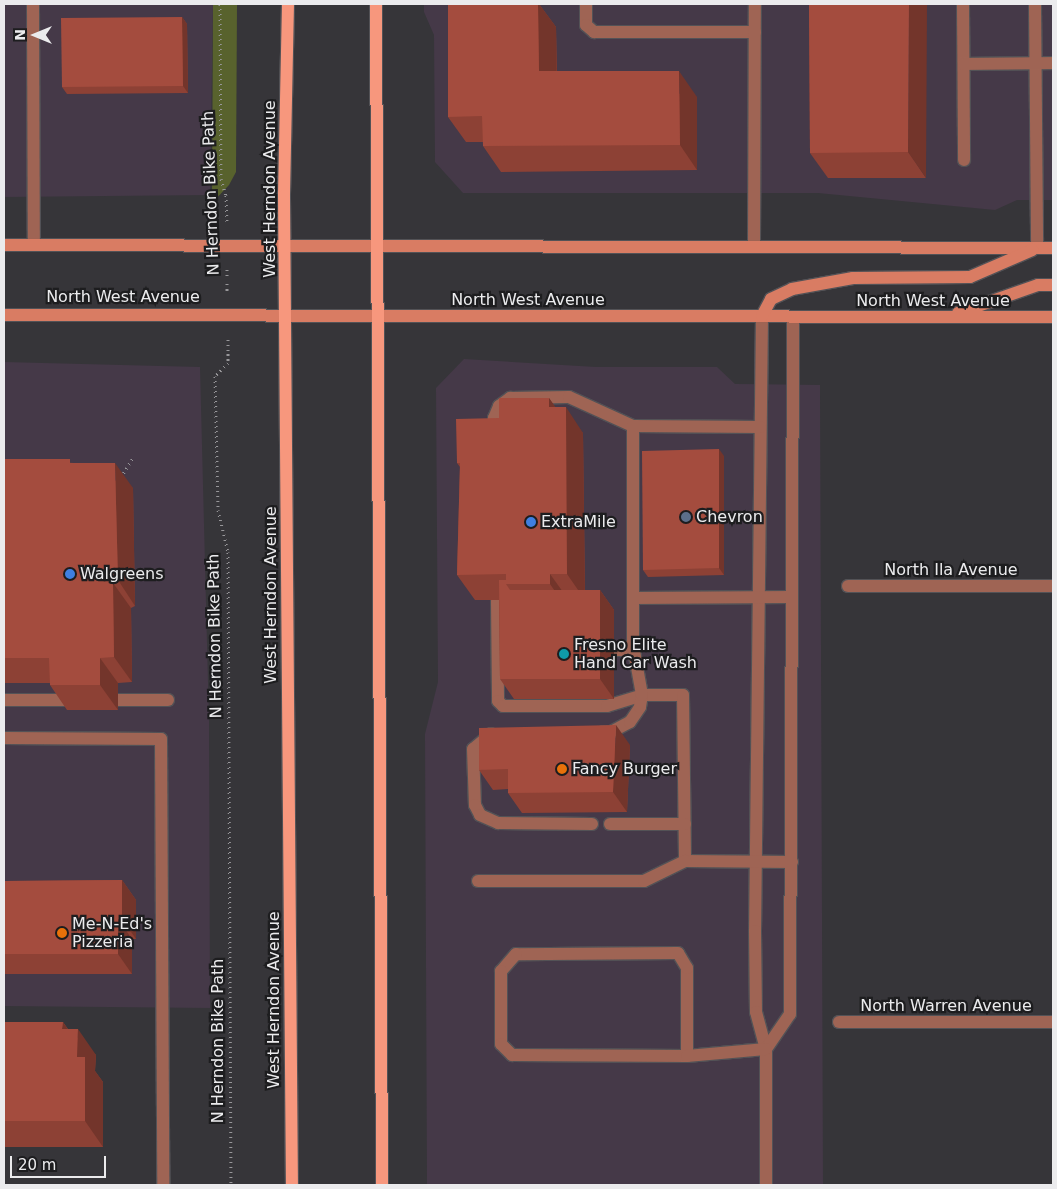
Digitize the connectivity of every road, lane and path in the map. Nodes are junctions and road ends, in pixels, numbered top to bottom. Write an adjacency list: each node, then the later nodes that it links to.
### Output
1 (33, 4): 17 (street)
2 (220, 4): 14 (path, N Herndon Bike Path)
3 (288, 4): 15 (main road, West Herndon Avenue)
4 (376, 4): 18 (main road)
5 (586, 4): 9 (street)
6 (755, 4): 9 (street)
7 (963, 4): 12 (street)
8 (1034, 4): 10 (street)
9 (755, 32): 19 (street)
10 (1035, 63): 11 (street); 12 (street); 20 (street)
11 (1053, 63)
12 (964, 64): 13 (street)
13 (964, 160)
14 (227, 244): 15 (main road); 17 (main road); 23 (path, N Herndon Bike Path)
15 (285, 244): 18 (main road); 24 (main road, West Herndon Avenue)
16 (4, 245): 17 (main road)
17 (34, 245)
18 (375, 245): 19 (main road); 26 (main road)
19 (754, 247): 20 (main road)
20 (1036, 248): 21 (main road); 27 (main road)
21 (1053, 248)
22 (1053, 284): 29 (main road)
23 (227, 313): 24 (main road, North West Avenue); 25 (main road, North West Avenue); 64 (path, N Herndon Bike Path)
24 (286, 313): 26 (main road, North West Avenue); 65 (main road, West Herndon Avenue)
25 (4, 314)
26 (375, 316): 27 (main road, North West Avenue); 66 (main road)
27 (762, 316): 28 (main road, North West Avenue); 32 (street)
28 (793, 317): 29 (main road, North West Avenue); 38 (street)
29 (948, 317): 30 (main road, North West Avenue)
30 (1053, 317)
31 (632, 426): 32 (street); 33 (street); 39 (street)
32 (760, 427): 40 (street)
33 (495, 447)
34 (133, 458): 35 (path)
35 (114, 482)
36 (848, 586): 37 (street, North Ila Avenue)
37 (1053, 586)
38 (791, 597): 40 (street); 57 (street)
39 (632, 598): 40 (street); 43 (street)
40 (759, 598): 56 (street)
41 (497, 602): 42 (street)
42 (498, 641): 45 (street); 46 (street)
43 (632, 644): 44 (street); 46 (street)
44 (584, 651)
45 (509, 652)
46 (642, 695): 50 (street); 54 (street)
47 (4, 700): 48 (street)
48 (168, 700)
49 (506, 731): 52 (street)
50 (592, 732)
51 (4, 738): 63 (street)
52 (592, 824)
53 (610, 824): 54 (street)
54 (684, 824): 55 (street)
55 (684, 861): 56 (street); 58 (street)
56 (758, 862): 57 (street); 61 (street)
57 (792, 862): 61 (street)
58 (478, 881)
59 (839, 1022): 60 (street, North Warren Avenue)
60 (1053, 1022)
61 (766, 1049): 62 (street); 67 (street)
62 (687, 1056): 62 (street)
63 (163, 1185)
64 (231, 1185)
65 (292, 1185)
66 (382, 1185)
67 (766, 1185)

